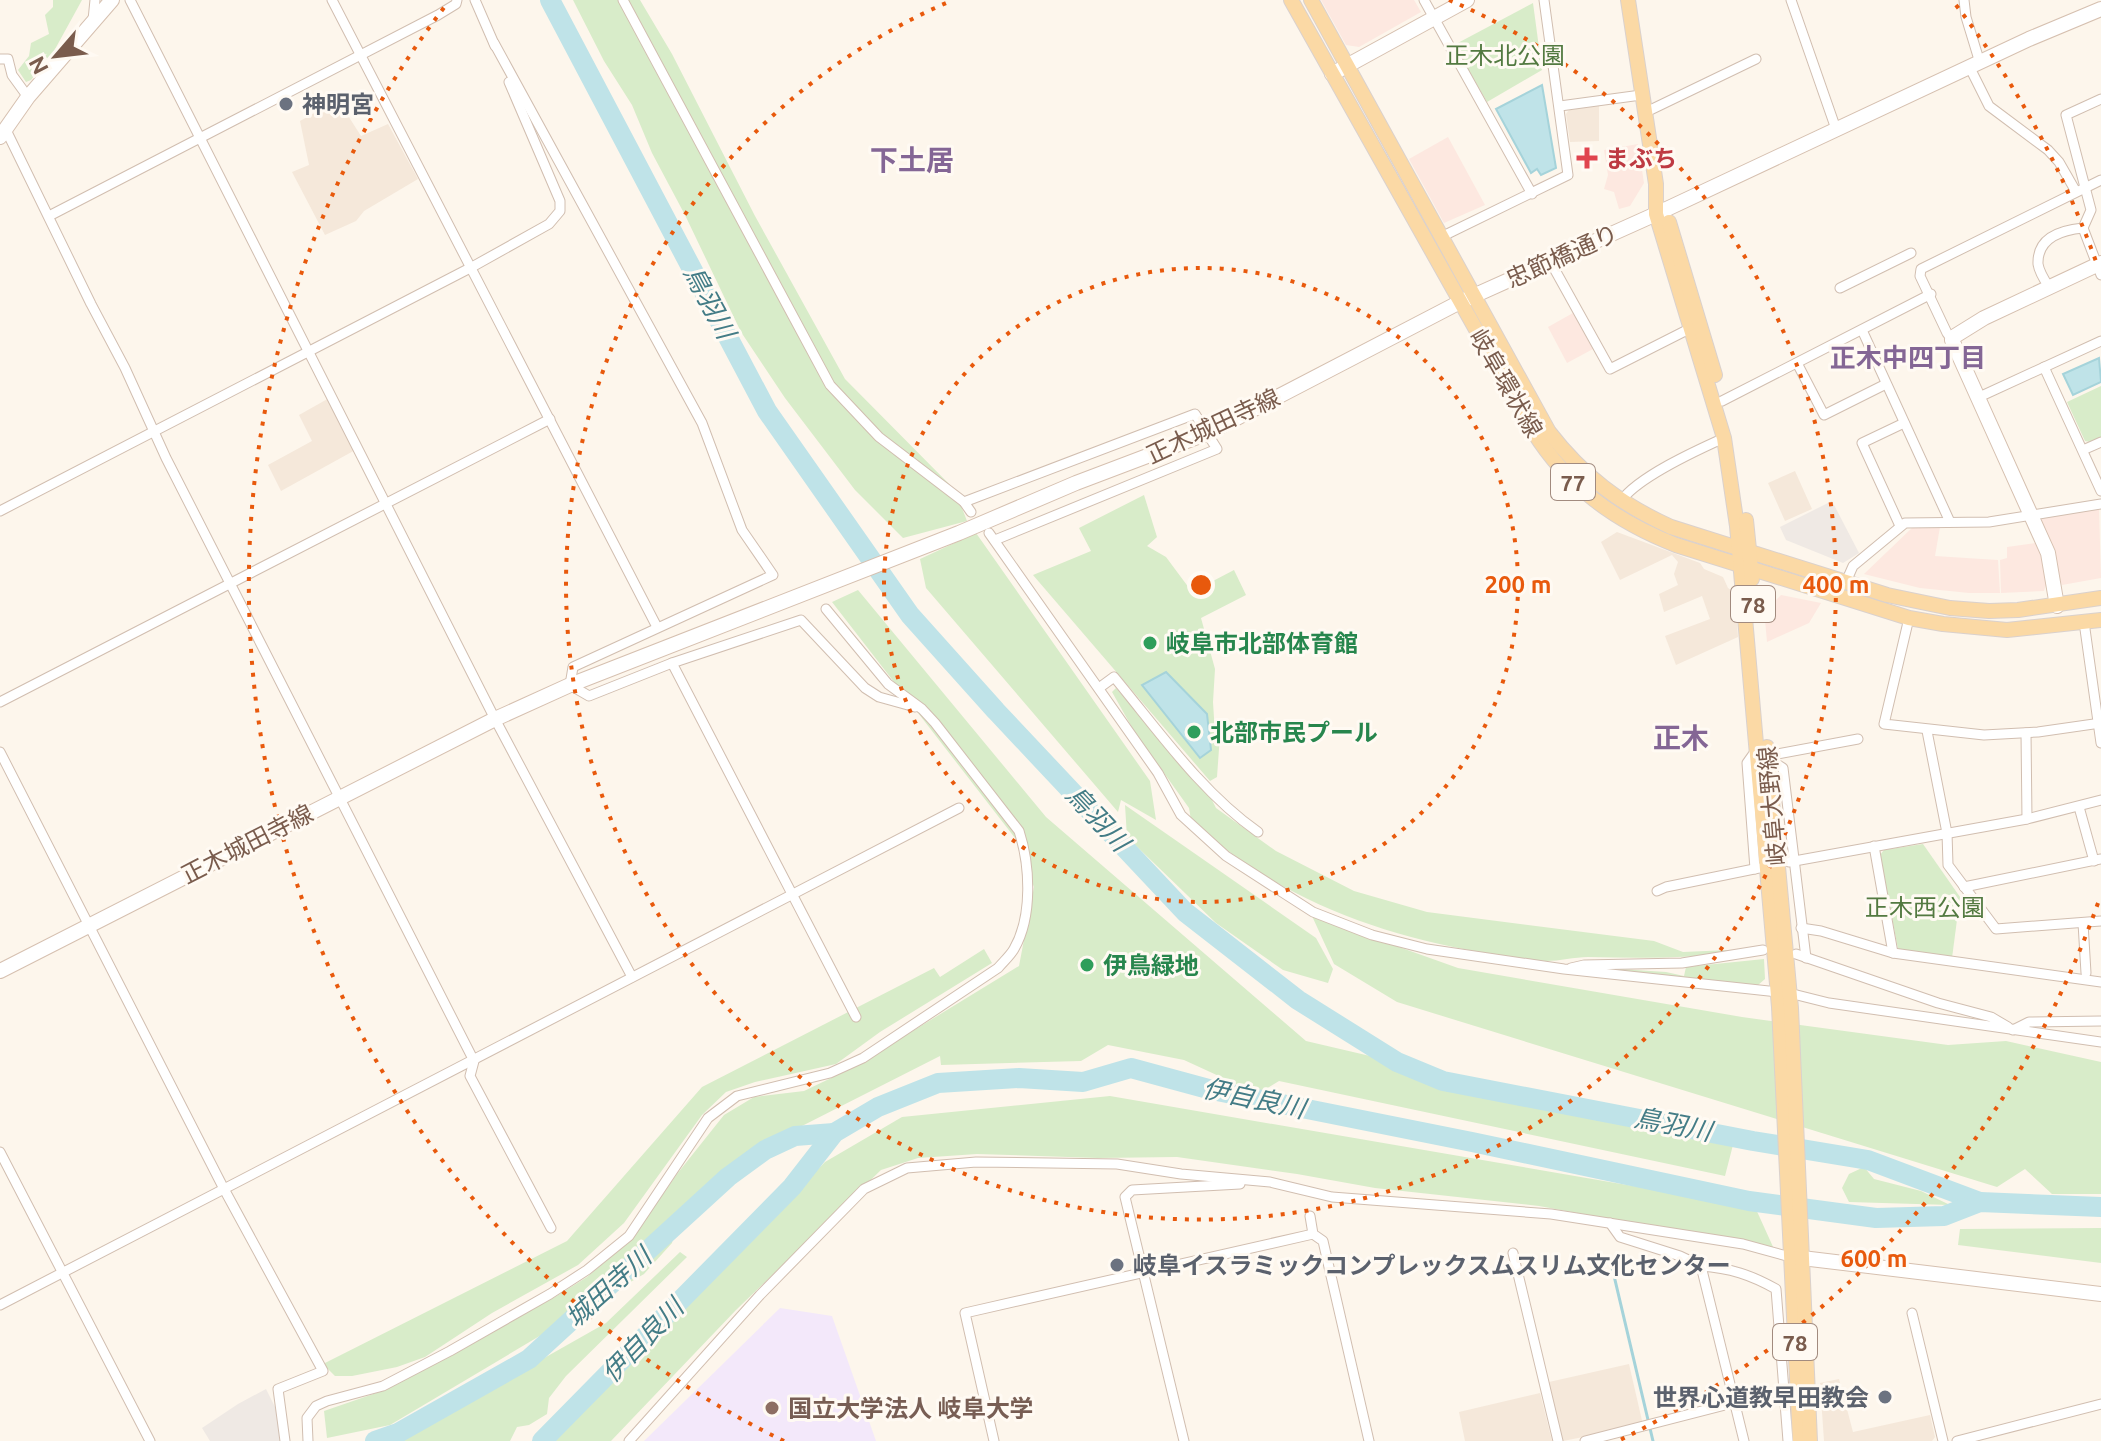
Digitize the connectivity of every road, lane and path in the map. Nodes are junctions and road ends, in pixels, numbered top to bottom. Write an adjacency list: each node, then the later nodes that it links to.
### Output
1 (95, 0): 19 (street)
2 (112, 0): 19 (street)
3 (130, 0): 34 (street)
4 (332, 0): 21 (street)
5 (457, 0): 21 (street)
6 (475, 0): 20 (street)
7 (623, 0): 70 (street)
8 (1291, 0): 26 (main road, 岐阜環状線 / 77)
9 (1311, 0): 24 (main road, 岐阜環状線 / 77)
10 (1424, 0): 18 (street)
11 (1467, 0): 18 (street)
12 (1544, 0): 30 (street)
13 (1628, 0): 27 (main road, 岐阜大野線 / 78)
14 (1791, 0): 32 (street)
15 (1964, 0): 25 (street)
16 (2101, 0): 17 (street)
17 (2095, 11): 25 (street, 忠節橋通り)
18 (1434, 18): 24 (street); 37 (street)
19 (93, 20): 28 (street)
20 (494, 43): 44 (street); 87 (street)
21 (359, 54): 34 (street); 44 (street)
22 (0, 59): 28 (street)
23 (1756, 59): 31 (street)
24 (1348, 65): 26 (street); 41 (main road, 岐阜環状線 / 77)
25 (1975, 65): 32 (street, 忠節橋通り); 36 (street)
26 (1332, 74): 49 (main road, 岐阜環状線 / 77)
27 (1641, 95): 30 (street); 31 (main road, 岐阜大野線 / 78)
28 (28, 97): 33 (street)
29 (2101, 99): 36 (street)
30 (1560, 106): 37 (street)
31 (1644, 113): 38 (main road, 岐阜大野線 / 78)
32 (1836, 129): 38 (street, 忠節橋通り)
33 (3, 133): 39 (street)
34 (200, 139): 39 (street); 54 (street)
35 (2101, 180): 36 (street)
36 (2080, 189): 40 (street); 48 (street)
37 (1532, 194): 41 (street)
38 (1660, 212): 43 (street, 忠節橋通り); 50 (main road, 岐阜大野線 / 78); 59 (main road, 岐阜大野線 / 78)
39 (49, 216): 62 (street)
40 (2083, 228): 45 (street); 46 (street)
41 (1441, 237): 49 (main road, 岐阜環状線 / 77)
42 (1911, 253): 47 (street)
43 (1550, 261): 49 (street, 忠節橋通り); 50 (street)
44 (472, 267): 54 (street); 60 (street)
45 (2100, 267): 46 (street)
46 (2049, 287): 52 (street)
47 (1840, 288)
48 (1931, 294): 51 (street); 52 (street)
49 (1467, 299): 63 (street, 正木城田寺線); 69 (main road, 岐阜環状線 / 77); 78 (main road, 岐阜環状線 / 77)
50 (1691, 328): 64 (main road, 岐阜大野線 / 78)
51 (1862, 330): 55 (street); 57 (street)
52 (1952, 340): 58 (street)
53 (2101, 341): 56 (street)
54 (309, 350): 62 (street); 68 (street)
55 (1797, 363): 57 (street); 59 (street)
56 (2044, 367): 58 (street); 66 (street)
57 (1886, 384): 61 (street)
58 (1977, 398): 74 (street)
59 (1722, 401): 77 (main road, 岐阜大野線 / 78)
60 (550, 419): 68 (street); 87 (street)
61 (1904, 423): 75 (street); 76 (street)
62 (153, 433): 72 (street); 80 (street)
63 (1208, 433): 70 (street); 89 (street, 正木城田寺線); 90 (street)
64 (1724, 438): 69 (street); 77 (main road, 岐阜大野線 / 78)
65 (2101, 442): 66 (street)
66 (2083, 450): 67 (street)
67 (2101, 491)
68 (387, 501): 80 (street); 93 (street)
69 (1621, 501): 77 (main road, 岐阜環状線 / 77)
70 (964, 502): 73 (street)
71 (2101, 504): 74 (street)
72 (0, 511)
73 (971, 512)
74 (2030, 515): 75 (street); 82 (street)
75 (1950, 522): 76 (street)
76 (1900, 526): 79 (street)
77 (1745, 551): 78 (main road, 岐阜大野線 / 78); 79 (main road, 岐阜環状線 / 77)
78 (1747, 568): 84 (main road, 岐阜環状線 / 77); 100 (main road, 岐阜大野線 / 78)
79 (1846, 582): 82 (main road, 岐阜環状線 / 77)
80 (229, 583): 91 (street); 101 (street)
81 (2101, 598): 82 (main road, 岐阜環状線 / 77)
82 (2057, 606)
83 (826, 609): 92 (street)
84 (1909, 618): 86 (main road, 岐阜環状線 / 77); 95 (street)
85 (2101, 620): 86 (main road, 岐阜環状線 / 77)
86 (2084, 622): 94 (street)
87 (657, 627): 89 (street)
88 (672, 663): 89 (street); 92 (street); 113 (street)
89 (570, 685): 93 (street, 正木城田寺線)
90 (1099, 688): 106 (street); 120 (street)
91 (0, 702)
92 (922, 709): 151 (street)
93 (495, 719): 101 (street, 正木城田寺線); 123 (street)
94 (2100, 723): 96 (street); 98 (street)
95 (1927, 731): 96 (street); 107 (street)
96 (2026, 733): 105 (street)
97 (1858, 739): 100 (street)
98 (2101, 743)
99 (0, 752): 116 (street)
100 (1764, 754): 110 (street); 112 (street); 125 (main road, 岐阜大野線 / 78)
101 (339, 797): 116 (street, 正木城田寺線); 130 (street)
102 (2101, 800): 103 (street)
103 (2079, 807): 105 (street); 109 (street)
104 (959, 808): 113 (street)
105 (2027, 819): 107 (street)
106 (1258, 832)
107 (1947, 833): 108 (street); 111 (street)
108 (1874, 846): 110 (street); 119 (street)
109 (2098, 860): 111 (street)
110 (1791, 862): 117 (street)
111 (1964, 887): 115 (street)
112 (1657, 891)
113 (793, 895): 123 (street); 126 (street)
114 (2101, 921): 115 (street)
115 (2083, 923): 122 (street)
116 (90, 926): 121 (street, 正木城田寺線); 133 (street)
117 (1801, 930): 119 (street); 128 (street)
118 (1763, 950): 120 (street)
119 (1893, 953): 124 (street)
120 (1564, 969): 125 (street)
121 (0, 971)
122 (2086, 973)
123 (632, 977): 130 (street)
124 (2101, 982)
125 (1784, 1000): 128 (street); 138 (main road, 岐阜大野線 / 78)
126 (856, 1017)
127 (2101, 1021): 128 (street)
128 (2013, 1030): 129 (street)
129 (2101, 1042)
130 (474, 1061): 133 (street); 136 (street)
131 (0, 1152): 141 (street)
132 (1270, 1182): 135 (street); 142 (street); 152 (street)
133 (224, 1189): 141 (street); 150 (street)
134 (1310, 1216): 137 (street)
135 (1610, 1223): 138 (street); 140 (street)
136 (551, 1228)
137 (1313, 1234): 142 (street); 155 (street)
138 (1796, 1251): 143 (street); 146 (main road, 岐阜大野線 / 78)
139 (1513, 1253): 156 (street)
140 (1701, 1266): 146 (street); 148 (street)
141 (63, 1272): 144 (street); 149 (street)
142 (1144, 1273): 153 (street); 154 (street)
143 (2101, 1294)
144 (0, 1305)
145 (1912, 1313): 162 (street)
146 (1797, 1390): 148 (street); 159 (street); 160 (main road, 岐阜大野線 / 78); 161 (main road, 岐阜大野線 / 78)
147 (2101, 1404): 163 (street)
148 (1736, 1405): 157 (street); 158 (street)
149 (150, 1441)
150 (285, 1441)
151 (308, 1441)
152 (629, 1441)
153 (994, 1441)
154 (1184, 1441)
155 (1369, 1441)
156 (1558, 1441)
157 (1585, 1441)
158 (1744, 1441)
159 (1788, 1441)
160 (1800, 1441)
161 (1810, 1441)
162 (1943, 1441)
163 (1957, 1441)

